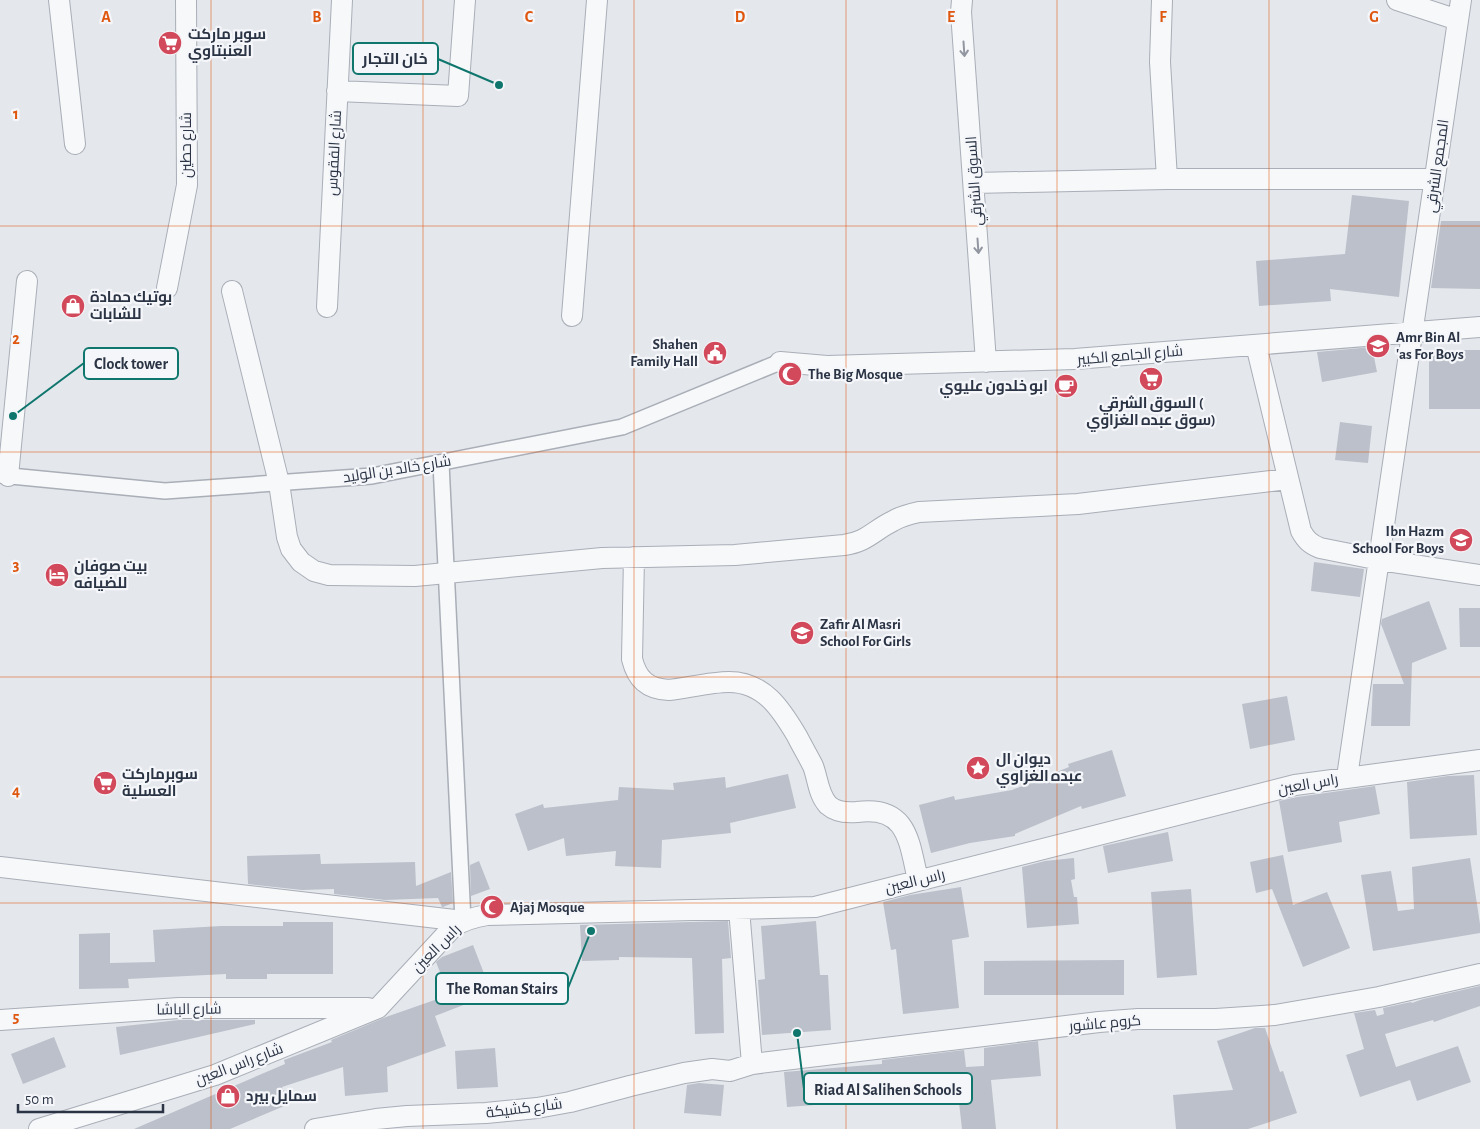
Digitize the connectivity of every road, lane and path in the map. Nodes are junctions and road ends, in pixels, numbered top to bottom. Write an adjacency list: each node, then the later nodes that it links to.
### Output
1 (59, 0): 12 (street)
2 (186, 0): 17 (street, شارع حطين)
3 (342, 0): 11 (street, شارع الفقوس)
4 (465, 0): 11 (street)
5 (597, 0): 20 (street)
6 (962, 0): 15 (street, السوق الشرقي, one-way to 15)
7 (1162, 0): 14 (street)
8 (1397, 0): 10 (street)
9 (1461, 0): 10 (street, المجمع الشرقي)
10 (1458, 20): 13 (street, المجمع الشرقي)
11 (337, 92): 19 (street, شارع الفقوس)
12 (75, 144)
13 (1435, 179): 14 (street); 22 (street, المجمع الشرقي)
14 (1167, 180): 15 (street)
15 (974, 183): 25 (street, السوق الشرقي, one-way to 25)
16 (27, 281): 27 (street)
17 (167, 288)
18 (232, 291): 29 (street)
19 (327, 307)
20 (572, 316)
21 (1480, 326): 22 (street, شارع الجامع الكبير)
22 (1414, 332): 23 (street, شارع الجامع الكبير); 31 (street, المجمع الشرقي)
23 (1256, 345): 25 (street, شارع الجامع الكبير); 28 (street)
24 (780, 362): 25 (street, شارع الجامع الكبير); 26 (street, شارع خالد بن الوليد)
25 (986, 362)
26 (441, 463): 29 (street, شارع خالد بن الوليد); 32 (street)
27 (4, 475): 29 (street, شارع خالد بن الوليد)
28 (1288, 479): 30 (street); 31 (street)
29 (279, 483): 32 (street)
30 (634, 558): 32 (street); 37 (street)
31 (1380, 560): 33 (street); 35 (street, المجمع الشرقي)
32 (446, 573): 39 (street)
33 (1480, 575)
34 (1480, 760): 35 (street, راس العين)
35 (1347, 778): 37 (street, راس العين)
36 (0, 866): 39 (street)
37 (918, 880): 38 (street, راس العين)
38 (739, 908): 39 (street, راس العين); 43 (street)
39 (463, 921): 41 (street, راس العين)
40 (1480, 974): 43 (street, كروم عاشور)
41 (378, 1008): 42 (street, شارع الباشا); 45 (street, شارع راس العين)
42 (0, 1020)
43 (752, 1064): 44 (street, كروم عاشور)
44 (730, 1071): 46 (street, شارع كشيكة)
45 (39, 1129)
46 (315, 1129)

